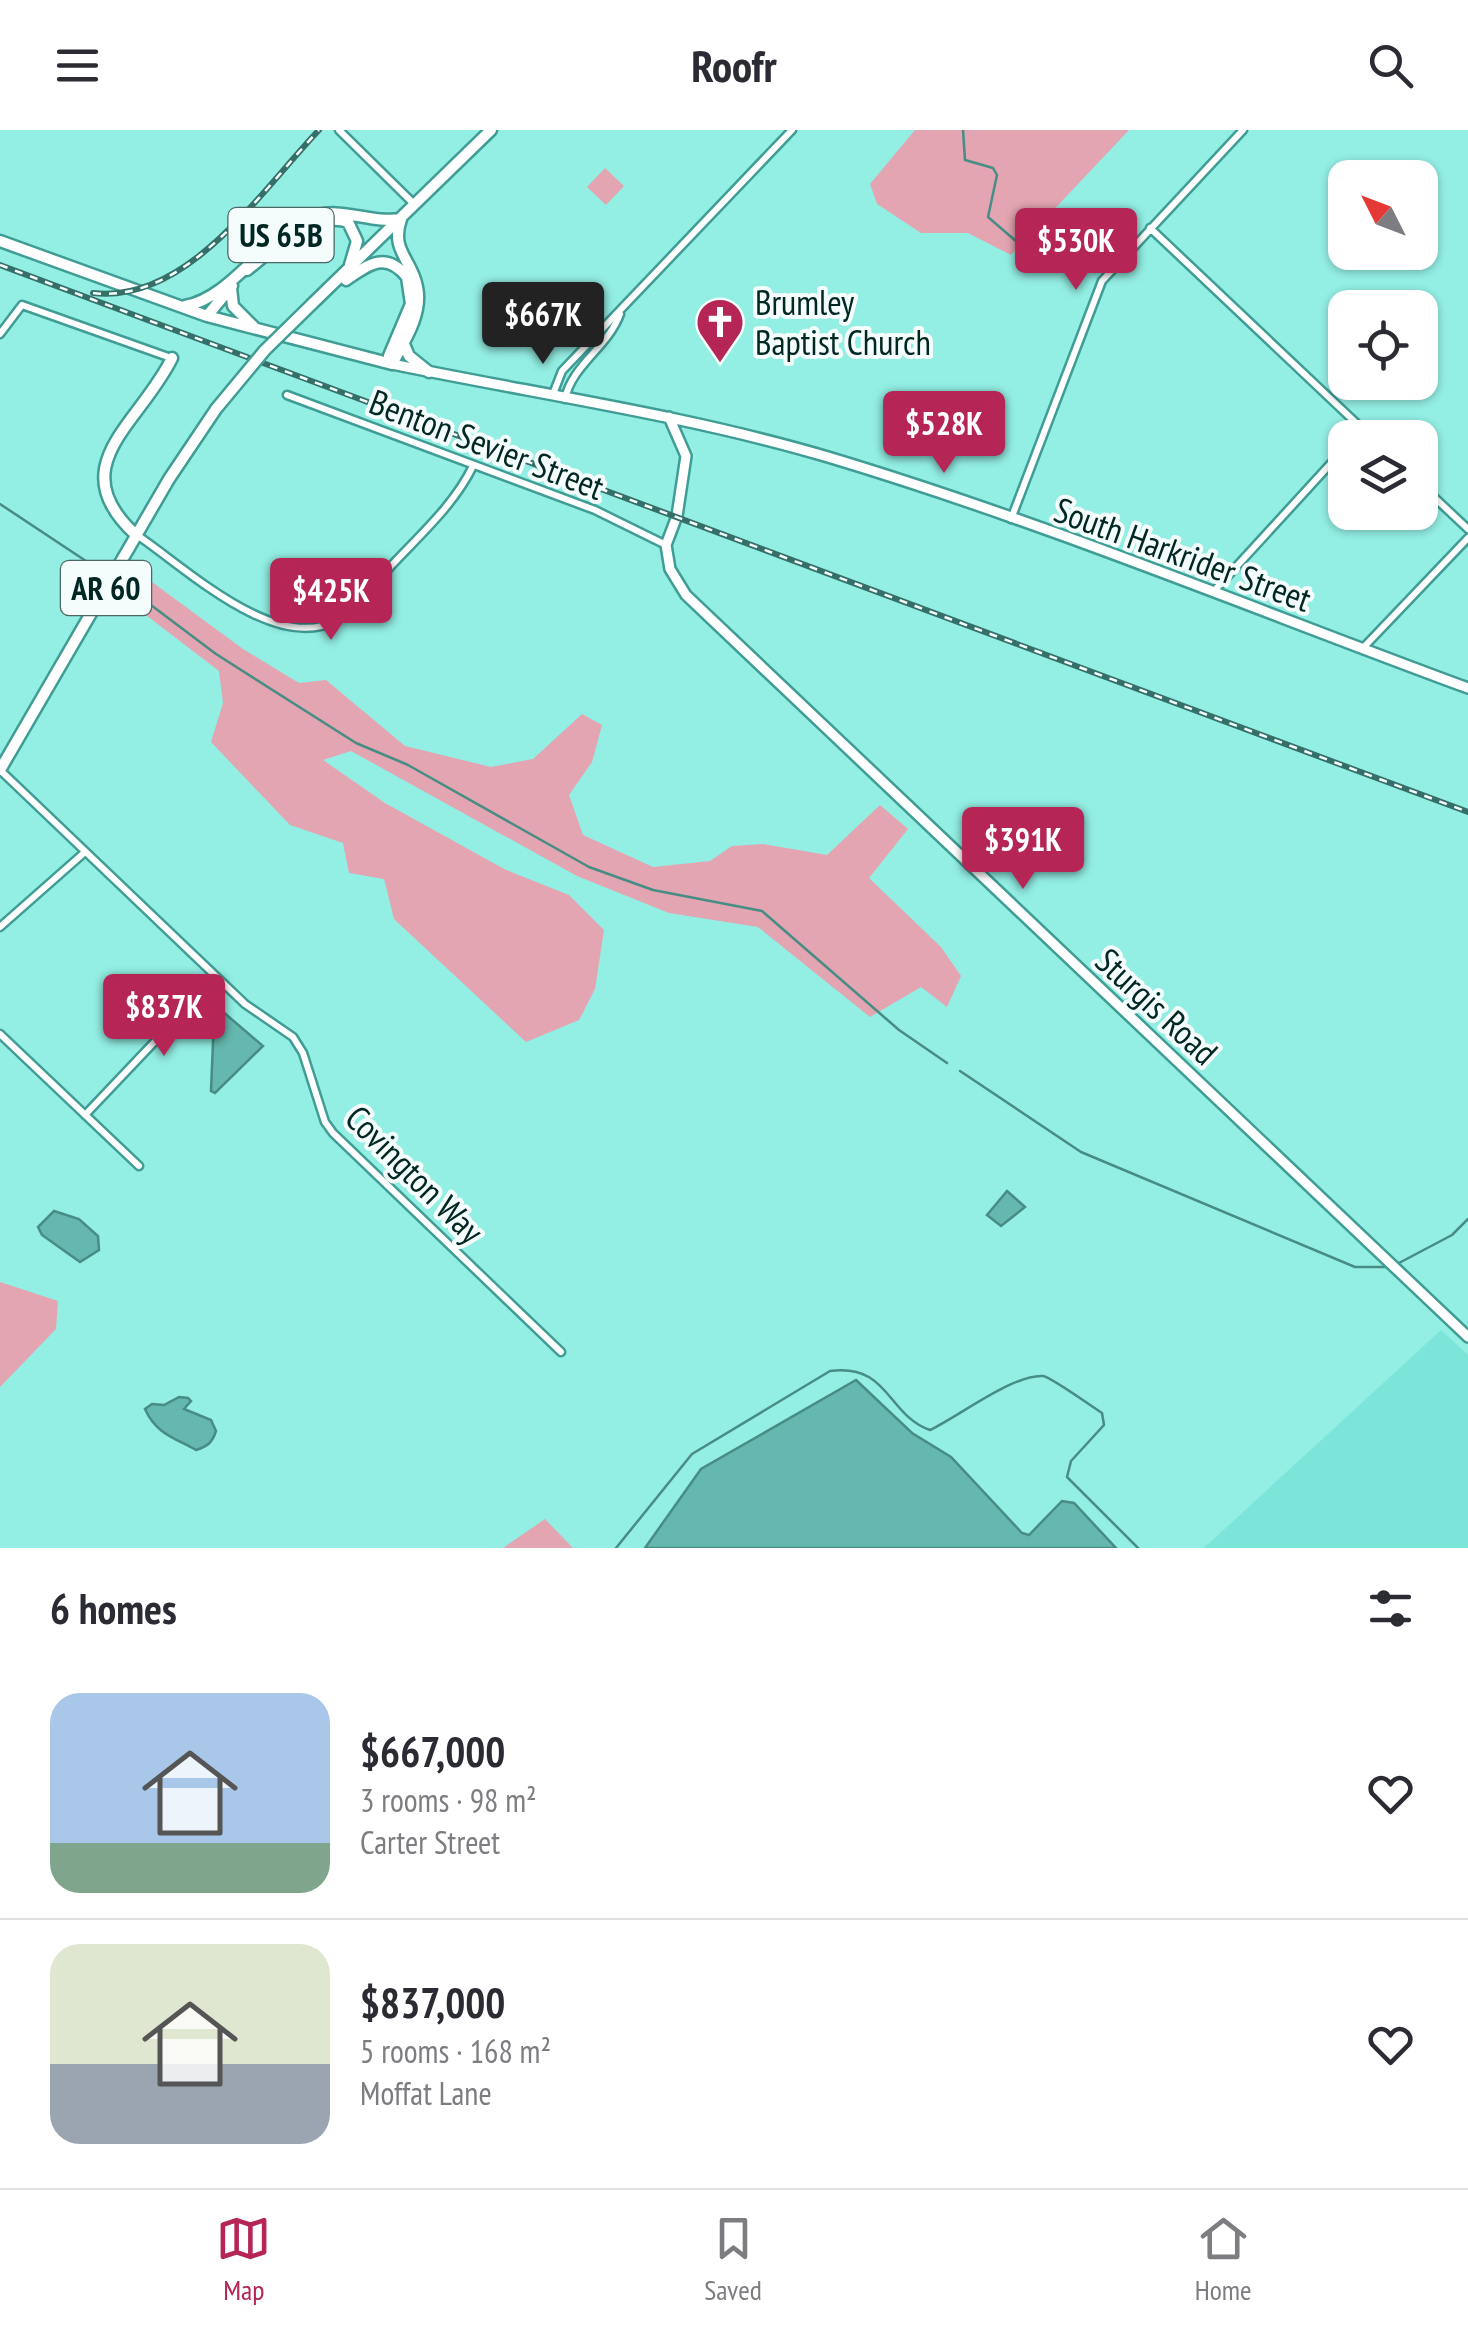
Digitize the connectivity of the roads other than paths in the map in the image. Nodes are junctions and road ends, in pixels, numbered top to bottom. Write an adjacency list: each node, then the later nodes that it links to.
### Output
1 (339, 130): 6 (street)
2 (491, 130): 6 (main road)
3 (776, 130): 5 (street)
4 (1243, 130): 8 (street)
5 (788, 131): 14 (street)
6 (415, 205): 7 (main road)
7 (401, 220): 10 (main road, AR 60); 11 (main road, US 65B); 18 (main road)
8 (1150, 228): 27 (street); 31 (street)
9 (0, 241): 13 (main road, South Harkrider Street)
10 (348, 270): 11 (main road); 12 (main road, AR 60)
11 (228, 287): 13 (main road, US 65B); 15 (main road); 16 (main road)
12 (324, 293): 18 (main road); 33 (main road, AR 60, bridge)
13 (179, 307): 15 (main road, South Harkrider Street)
14 (620, 313): 24 (street); 25 (street)
15 (205, 315): 16 (main road, South Harkrider Street)
16 (262, 333): 20 (main road, South Harkrider Street)
17 (0, 334): 19 (street)
18 (400, 342): 20 (main road); 21 (main road); 22 (main road)
19 (172, 358): 33 (main road)
20 (360, 358): 21 (main road, South Harkrider Street)
21 (389, 364): 22 (street, South Harkrider Street)
22 (429, 372): 24 (street, South Harkrider Street)
23 (287, 396): 28 (street, Benton Sevier Street)
24 (552, 397): 25 (street, South Harkrider Street)
25 (565, 400): 26 (street, South Harkrider Street)
26 (669, 417): 31 (street, South Harkrider Street); 35 (street)
27 (1353, 420)
28 (474, 466): 33 (street); 35 (street, Benton Sevier Street)
29 (1328, 467): 36 (street)
30 (1438, 501): 32 (street)
31 (1010, 519): 36 (street, South Harkrider Street)
32 (1468, 530)
33 (136, 535): 39 (main road, AR 60)
34 (1468, 538): 37 (street)
35 (666, 545): 46 (street, Sturgis Road)
36 (1212, 594): 37 (street, South Harkrider Street)
37 (1362, 649): 38 (street, South Harkrider Street)
38 (1468, 688)
39 (0, 770): 40 (street, Covington Way)
40 (85, 852): 41 (street); 42 (street, Covington Way)
41 (0, 927)
42 (216, 978): 44 (street); 47 (street, Covington Way)
43 (0, 1034): 44 (street)
44 (86, 1114): 45 (street)
45 (139, 1166)
46 (1468, 1337)
47 (561, 1352)

